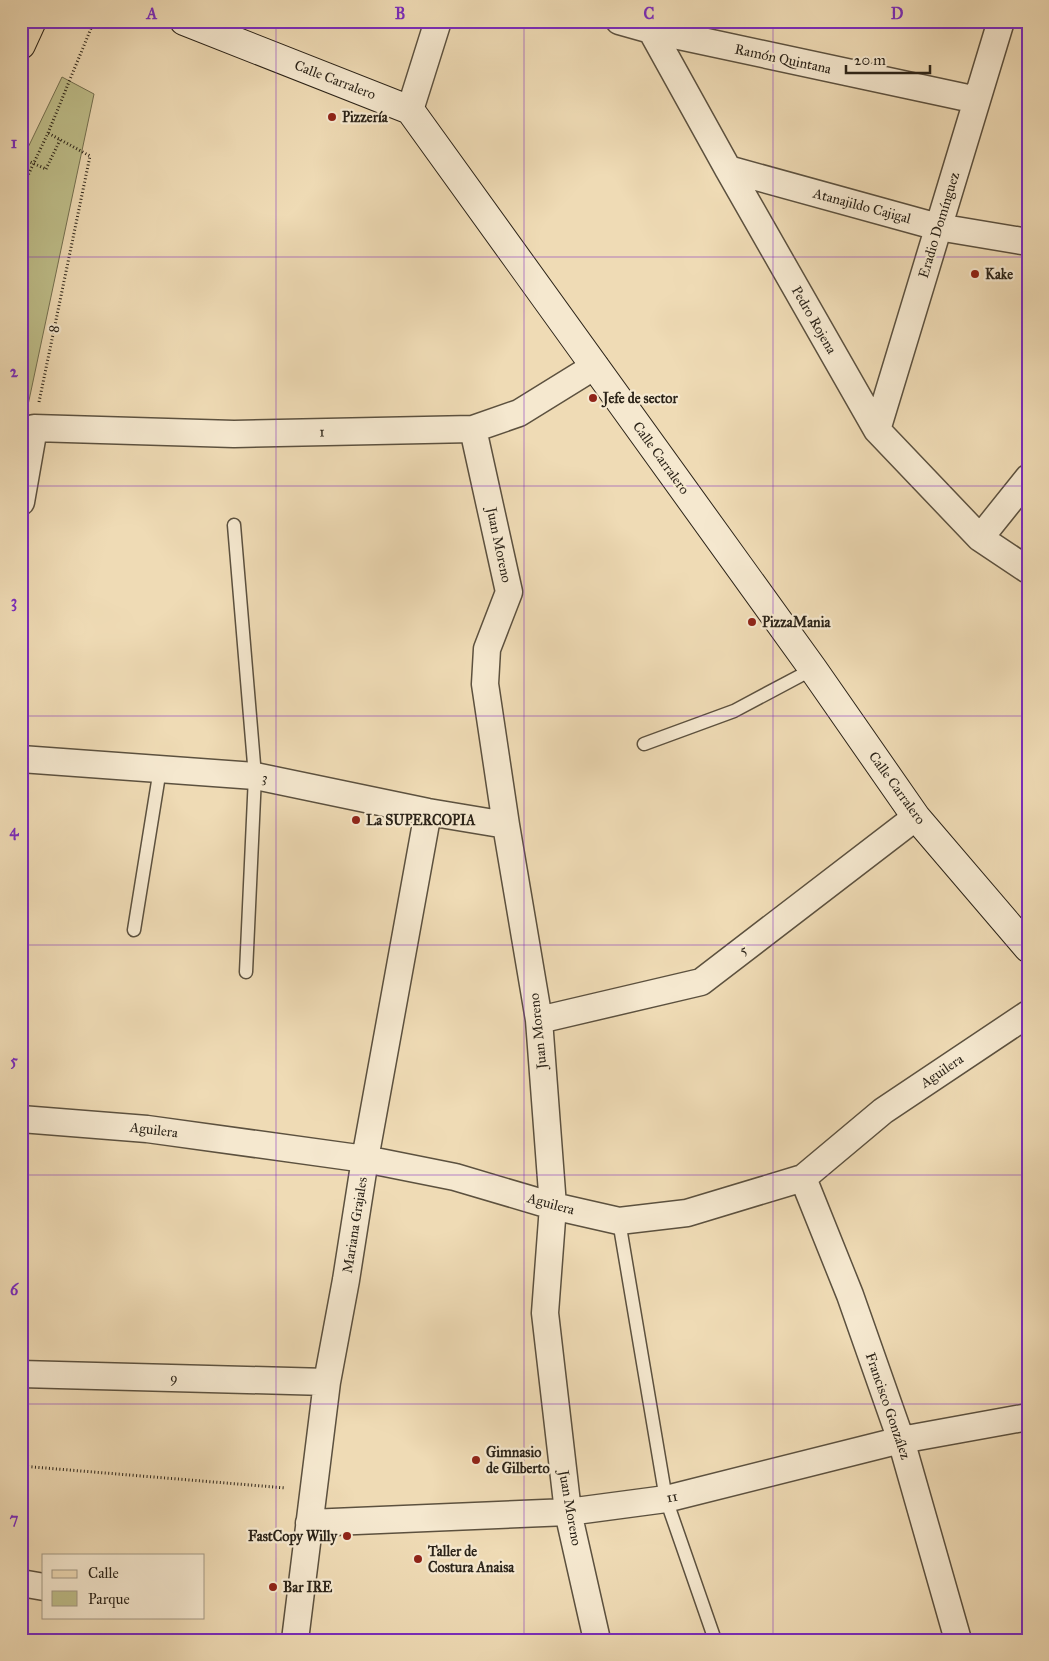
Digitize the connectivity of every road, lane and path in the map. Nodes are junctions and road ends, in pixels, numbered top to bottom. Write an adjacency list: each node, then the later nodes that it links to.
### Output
1 (32, 21): 8 (main road)
2 (94, 21): 11 (path)
3 (184, 21): 10 (street, Calle Carralero)
4 (438, 21): 10 (street)
5 (619, 21): 7 (street, Ramón Quintana)
6 (1001, 21): 9 (street, Eradio Domínguez)
7 (651, 30): 9 (street, Ramón Quintana); 14 (street, Pedro Rojena)
8 (21, 45)
9 (977, 100): 16 (street, Eradio Domínguez)
10 (410, 110): 18 (street, Calle Carralero)
11 (48, 132): 12 (path); 15 (path)
12 (60, 140): 13 (path, bridge); 19 (path, 8)
13 (21, 158)
14 (728, 169): 16 (street, Atanajildo Cajigal); 21 (street, Pedro Rojena)
15 (21, 190)
16 (938, 227): 17 (street, Atanajildo Cajigal); 21 (street, Eradio Domínguez)
17 (1028, 242)
18 (595, 366): 20 (street, 1); 27 (street, Calle Carralero)
19 (34, 428): 20 (street, 1); 23 (street)
20 (473, 429): 34 (street, Juan Moreno)
21 (877, 430): 25 (street, Pedro Rojena)
22 (1028, 478): 25 (street)
23 (21, 502)
24 (234, 525): 31 (lane)
25 (980, 538): 26 (street, Pedro Rojena)
26 (1028, 570)
27 (814, 669): 28 (lane); 33 (street, Calle Carralero)
28 (644, 744)
29 (21, 759): 30 (street, 3)
30 (160, 769): 31 (street, 3); 35 (lane)
31 (255, 776): 32 (street, 3); 37 (lane)
32 (428, 812): 34 (street, 3); 41 (street, Mariana Grajales)
33 (916, 817): 36 (street, Calle Carralero); 39 (street, 5)
34 (506, 825): 39 (street, Juan Moreno)
35 (134, 930)
36 (1028, 948)
37 (246, 972)
38 (1028, 1014): 42 (street, Aguilera)
39 (539, 1020): 43 (street, Juan Moreno)
40 (21, 1119): 41 (street, Aguilera)
41 (365, 1159): 43 (street, Aguilera); 46 (street, Mariana Grajales)
42 (803, 1178): 44 (street, Aguilera); 48 (street, Francisco González)
43 (553, 1206): 44 (street, Aguilera); 52 (street, Juan Moreno)
44 (619, 1221): 51 (lane)
45 (21, 1374): 46 (street, 9)
46 (327, 1382): 50 (street, Mariana Grajales)
47 (1028, 1417): 48 (street, 11)
48 (901, 1440): 51 (street, 11); 59 (street, Francisco González)
49 (21, 1466): 50 (path)
50 (314, 1491): 53 (street, Mariana Grajales)
51 (666, 1499): 52 (street, 11); 58 (lane)
52 (568, 1512): 53 (street, 11); 57 (street, Juan Moreno)
53 (309, 1523): 56 (street, Mariana Grajales)
54 (21, 1583): 55 (street)
55 (42, 1587)
56 (294, 1640)
57 (597, 1640)
58 (715, 1640)
59 (958, 1640)

